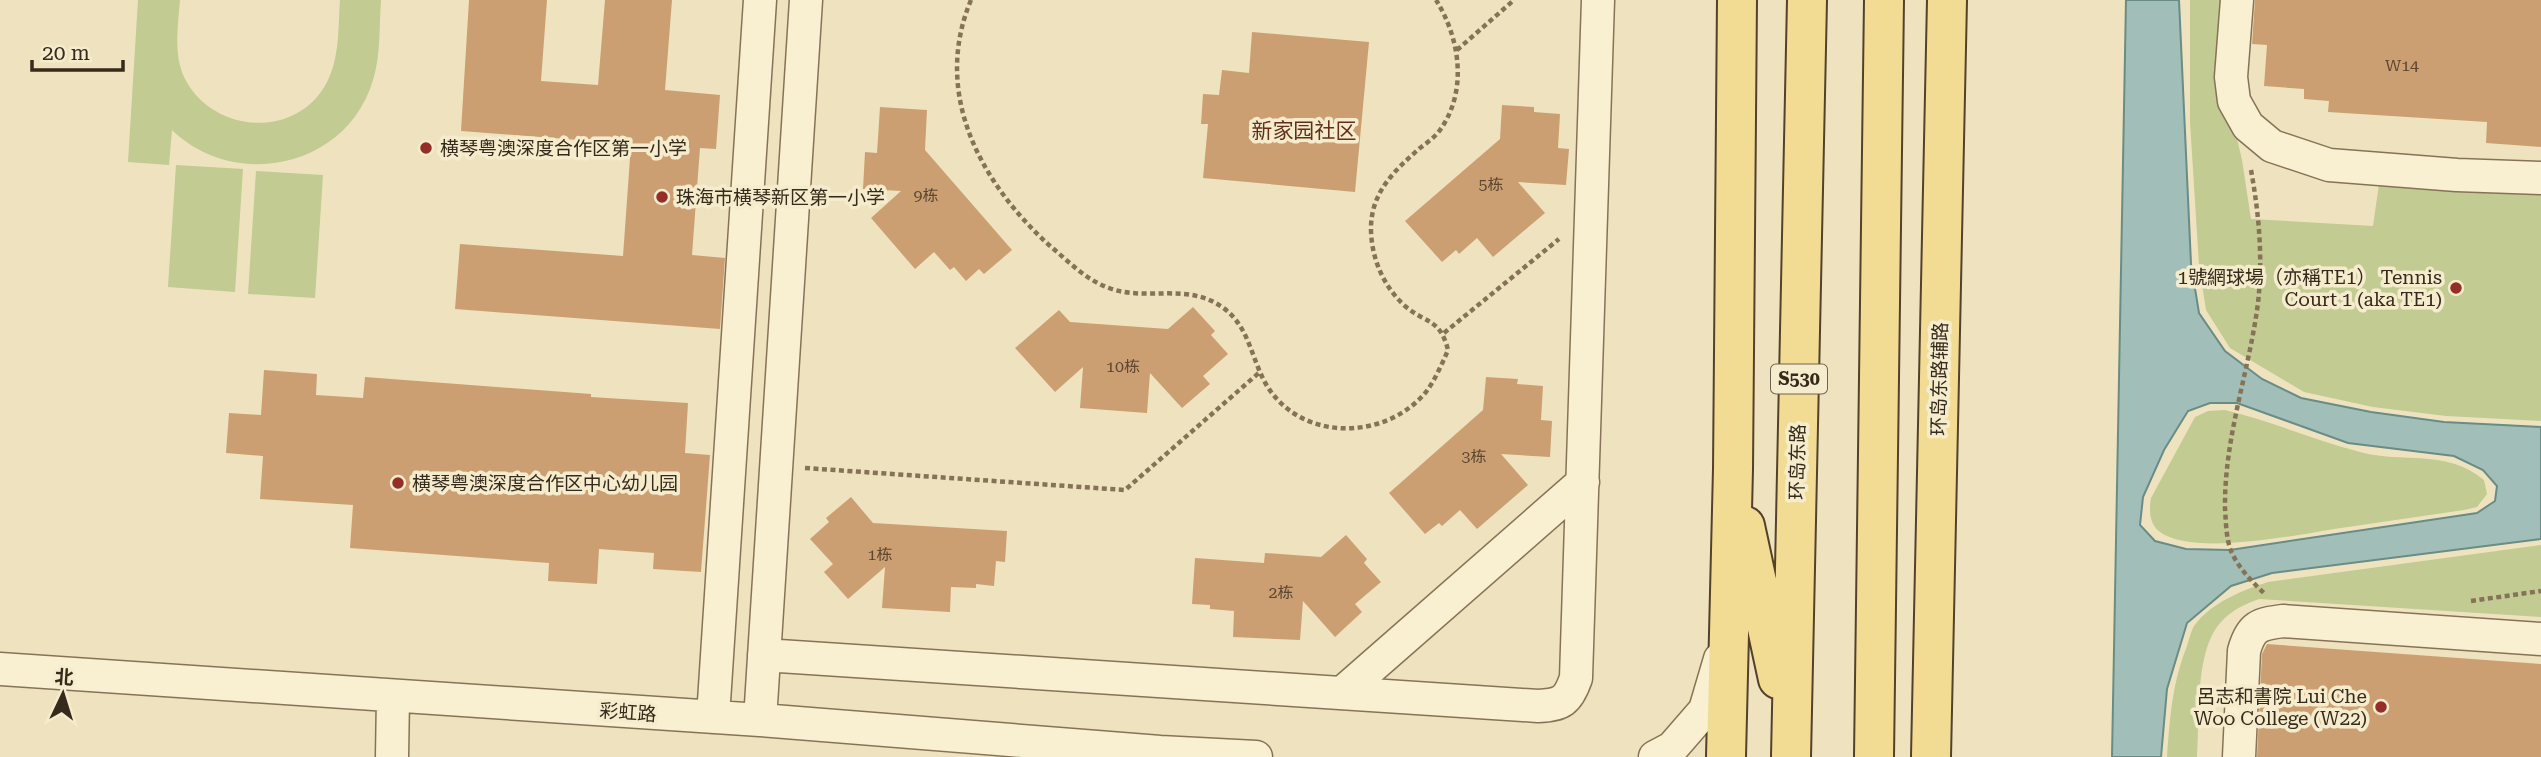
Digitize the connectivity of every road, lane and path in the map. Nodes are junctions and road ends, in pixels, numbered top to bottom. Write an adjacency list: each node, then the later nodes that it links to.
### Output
1 (760, 0): 30 (street)
2 (806, 0): 18 (street)
3 (971, 0): 17 (path)
4 (1436, 0): 12 (path)
5 (1514, 0): 12 (path)
6 (1598, 0): 15 (street)
7 (1737, 0): 19 (main road)
8 (1807, 0): 32 (main road, 环岛东路 / S530)
9 (1884, 0): 39 (main road)
10 (1947, 0): 40 (main road, 环岛东路辅路)
11 (2237, 0): 14 (street)
12 (1457, 50): 16 (path)
13 (2249, 160): 21 (path)
14 (2541, 177)
15 (1590, 240): 16 (path); 20 (street)
16 (1444, 334): 17 (path)
17 (1261, 371): 18 (path)
18 (776, 467): 26 (street)
19 (1733, 469): 24 (main road); 32 (main road)
20 (1583, 482): 28 (street); 28 (street)
21 (2249, 579)
22 (2541, 591): 23 (path)
23 (2500, 597)
24 (1727, 634): 37 (street); 38 (main road)
25 (2541, 639): 41 (street)
26 (764, 655): 28 (street); 31 (street)
27 (0, 669): 29 (street, 彩虹路)
28 (1342, 693)
29 (393, 697): 30 (street, 彩虹路); 34 (street)
30 (713, 717): 31 (street, 彩虹路)
31 (760, 720): 33 (street, 彩虹路)
32 (1791, 749)
33 (1160, 755): 35 (street, 彩虹路)
34 (391, 757)
35 (1244, 757): 36 (street, 彩虹路)
36 (1256, 757)
37 (1655, 757)
38 (1726, 757)
39 (1874, 757)
40 (1931, 757)
41 (2239, 757)

